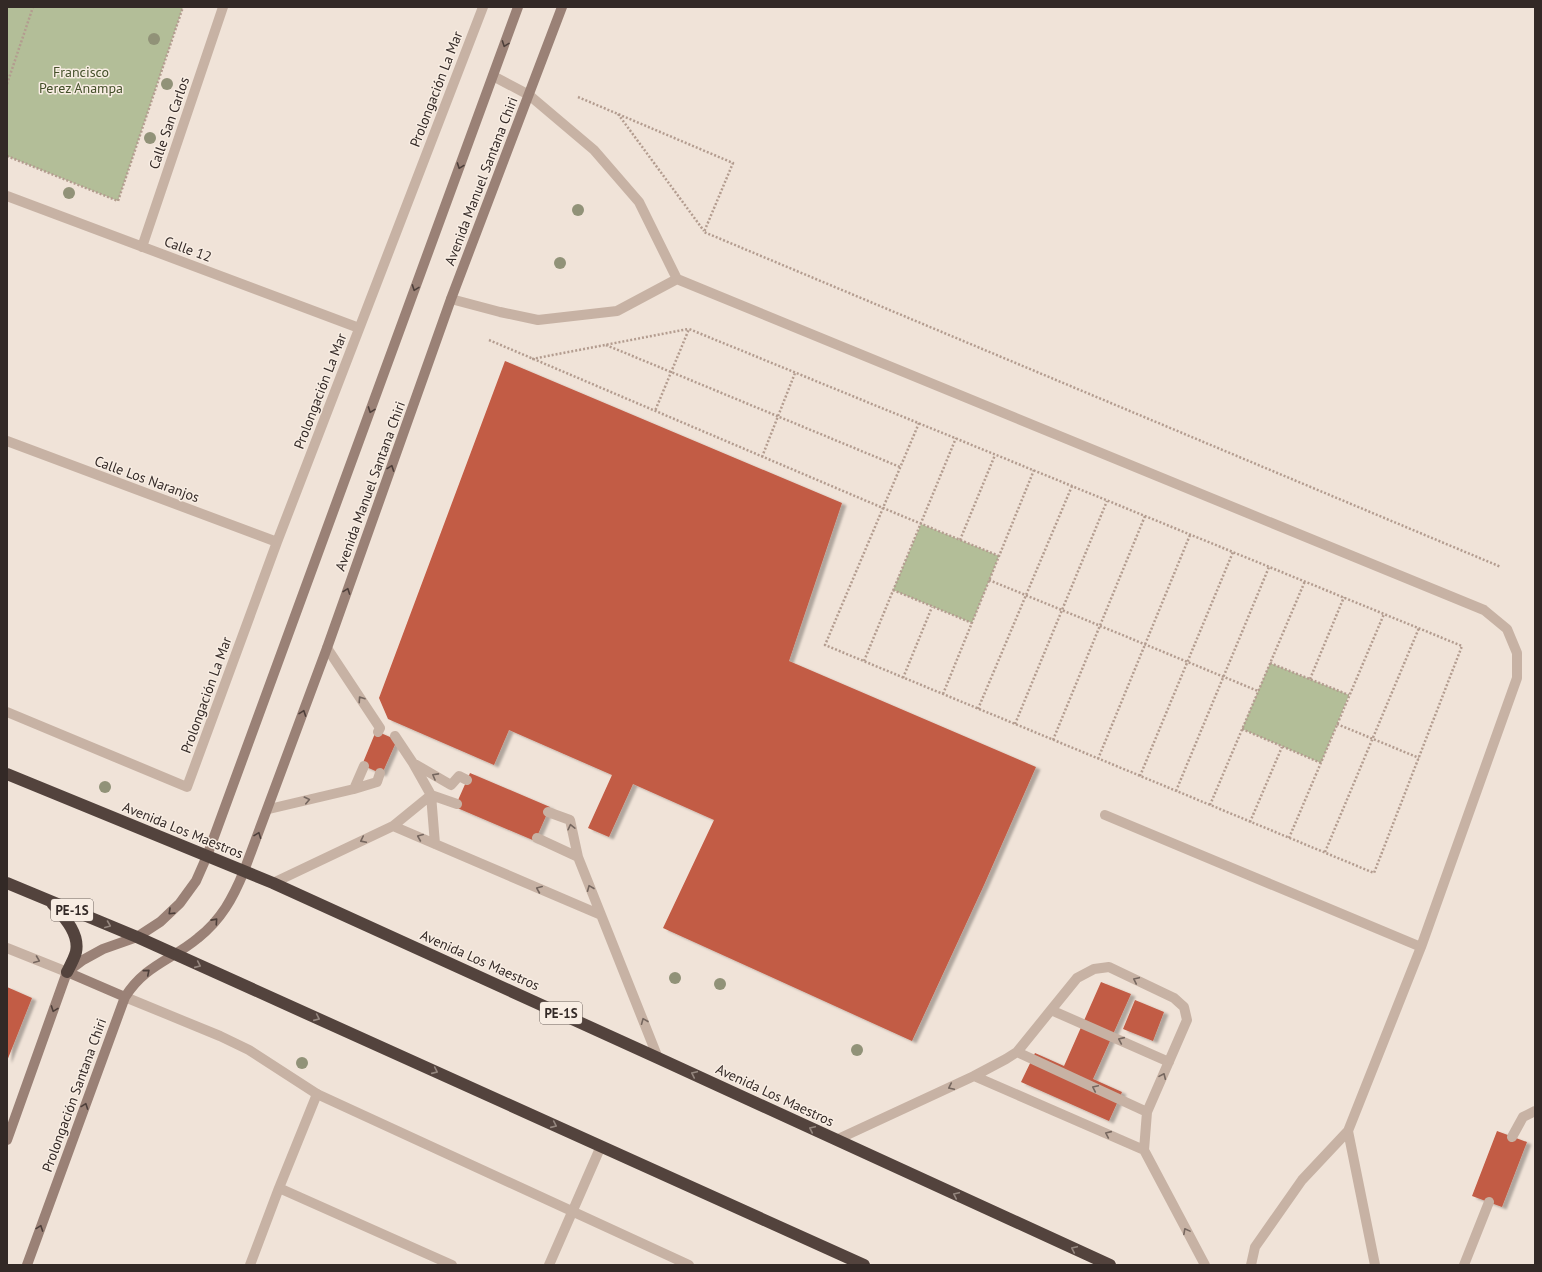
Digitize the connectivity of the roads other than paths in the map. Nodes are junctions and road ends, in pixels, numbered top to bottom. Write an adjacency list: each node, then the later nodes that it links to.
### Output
1 (223, 7): 8 (street, Calle San Carlos)
2 (483, 7): 11 (street, Prolongación La Mar)
3 (518, 7): 5 (street, Avenida Manuel Santana Chiri, one-way to 5)
4 (562, 7): 6 (street, Avenida Manuel Santana Chiri)
5 (493, 76): 6 (street); 31 (street, Avenida Manuel Santana Chiri, one-way to 31)
6 (529, 95): 9 (street); 10 (street, Avenida Manuel Santana Chiri)
7 (7, 196): 8 (street, Calle 12)
8 (142, 247): 11 (street, Calle 12)
9 (677, 279): 10 (street); 39 (street)
10 (451, 299): 14 (street, Avenida Manuel Santana Chiri, one-way to 10)
11 (359, 328): 13 (street, Prolongación La Mar)
12 (7, 441): 13 (street, Calle Los Naranjos)
13 (278, 542): 15 (street, Prolongación La Mar)
14 (327, 648): 16 (street, one-way to 14); 25 (street, Avenida Manuel Santana Chiri, one-way to 14)
15 (7, 712)
16 (413, 763): 21 (street, one-way to 16); 23 (street)
17 (364, 766): 22 (street)
18 (380, 773): 22 (street)
19 (7, 774): 31 (highway, Avenida Los Maestros / PE-1S)
20 (467, 780): 21 (street)
21 (451, 785): 23 (street)
22 (354, 789): 25 (street, one-way to 22)
23 (431, 795): 24 (street); 28 (street); 30 (street)
24 (457, 804)
25 (269, 809): 33 (street, Avenida Manuel Santana Chiri, one-way to 25)
26 (548, 812): 32 (street, one-way to 26)
27 (1105, 815): 39 (street)
28 (393, 826): 30 (street, one-way to 28); 35 (street, one-way to 35)
29 (537, 838): 32 (street)
30 (435, 844): 37 (street, one-way to 30)
31 (207, 856): 33 (highway, Avenida Los Maestros / PE-1S); 38 (street, Avenida Manuel Santana Chiri, one-way to 38)
32 (578, 857): 37 (street, one-way to 32)
33 (244, 872): 35 (highway, Avenida Los Maestros / PE-1S); 41 (street, Avenida Manuel Santana Chiri, one-way to 33)
34 (7, 883): 36 (highway, PE-1S)
35 (273, 883): 46 (highway, Avenida Los Maestros / PE-1S)
36 (50, 901): 38 (highway, PE-1S, one-way to 38); 42 (highway)
37 (601, 915): 46 (street, one-way to 37)
38 (137, 937): 41 (highway, PE-1S); 42 (street)
39 (1420, 947): 52 (street)
40 (7, 948): 42 (street, one-way to 42)
41 (174, 954): 43 (street, Prolongación Santana Chiri, one-way to 41); 56 (highway, PE-1S, one-way to 56)
42 (68, 972): 43 (street); 54 (street, one-way to 54)
43 (125, 997): 49 (street); 61 (street, Prolongación Santana Chiri, one-way to 43)
44 (1051, 1010): 45 (street); 47 (street, one-way to 44); 47 (street, one-way to 44)
45 (1017, 1052): 48 (street); 50 (street, one-way to 45)
46 (658, 1058): 55 (highway, Avenida Los Maestros / PE-1S, one-way to 46)
47 (1169, 1062): 50 (street, one-way to 47)
48 (974, 1076): 55 (street, one-way to 55); 57 (street, one-way to 48)
49 (317, 1094): 58 (street); 60 (street)
50 (1147, 1112): 57 (street)
51 (1535, 1112): 53 (street)
52 (1348, 1131): 69 (street); 70 (street)
53 (1512, 1137)
54 (7, 1140)
55 (836, 1140): 67 (highway, Avenida Los Maestros / PE-1S, one-way to 55)
56 (602, 1146): 60 (street); 66 (highway, PE-1S)
57 (1144, 1150): 68 (street, one-way to 57)
58 (279, 1188): 62 (street); 63 (street)
59 (1489, 1202): 71 (street)
60 (572, 1212): 64 (street); 65 (street)
61 (27, 1265)
62 (250, 1265)
63 (452, 1265)
64 (549, 1265)
65 (689, 1265)
66 (864, 1265)
67 (1110, 1265)
68 (1205, 1265)
69 (1250, 1265)
70 (1375, 1265)
71 (1464, 1265)

